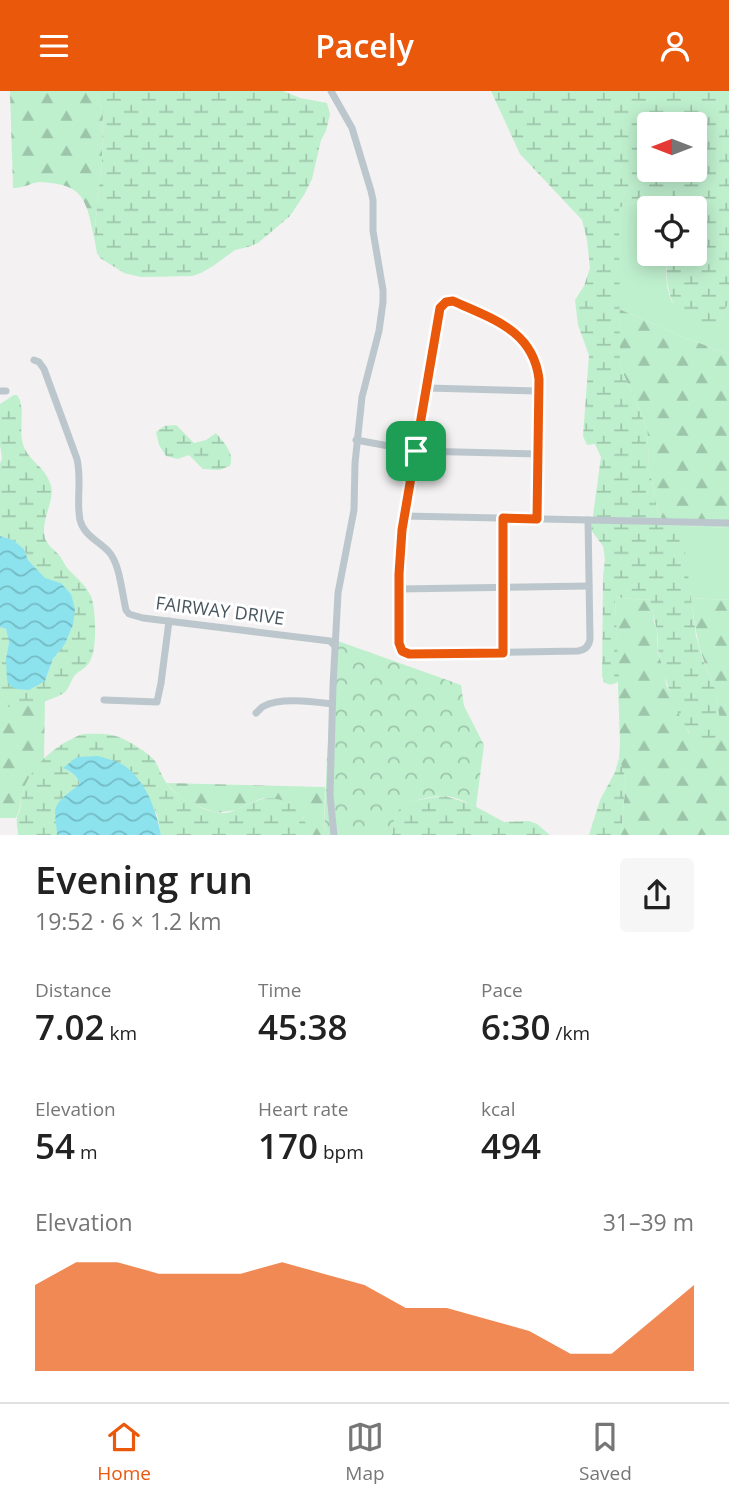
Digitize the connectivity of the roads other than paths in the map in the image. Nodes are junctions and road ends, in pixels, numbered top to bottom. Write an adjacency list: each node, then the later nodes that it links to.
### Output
1 (331, 91): 5 (street)
2 (34, 360): 16 (street, FAIRWAY DRIVE)
3 (427, 388): 4 (street); 4 (street); 6 (street)
4 (539, 391): 7 (street)
5 (356, 440): 6 (street); 17 (street)
6 (416, 451): 7 (street); 8 (street)
7 (537, 454): 10 (street)
8 (404, 516): 9 (street); 15 (street)
9 (503, 518): 10 (street); 14 (street)
10 (537, 519): 11 (street)
11 (588, 520): 12 (street); 13 (street)
12 (729, 523)
13 (589, 586): 14 (street); 18 (street)
14 (502, 587): 15 (street); 18 (street)
15 (399, 589): 18 (street)
16 (169, 621): 17 (street, FAIRWAY DRIVE); 19 (street)
17 (335, 646): 20 (street)
18 (503, 653)
19 (104, 700)
20 (332, 704): 21 (street); 22 (street)
21 (256, 713)
22 (334, 835)

